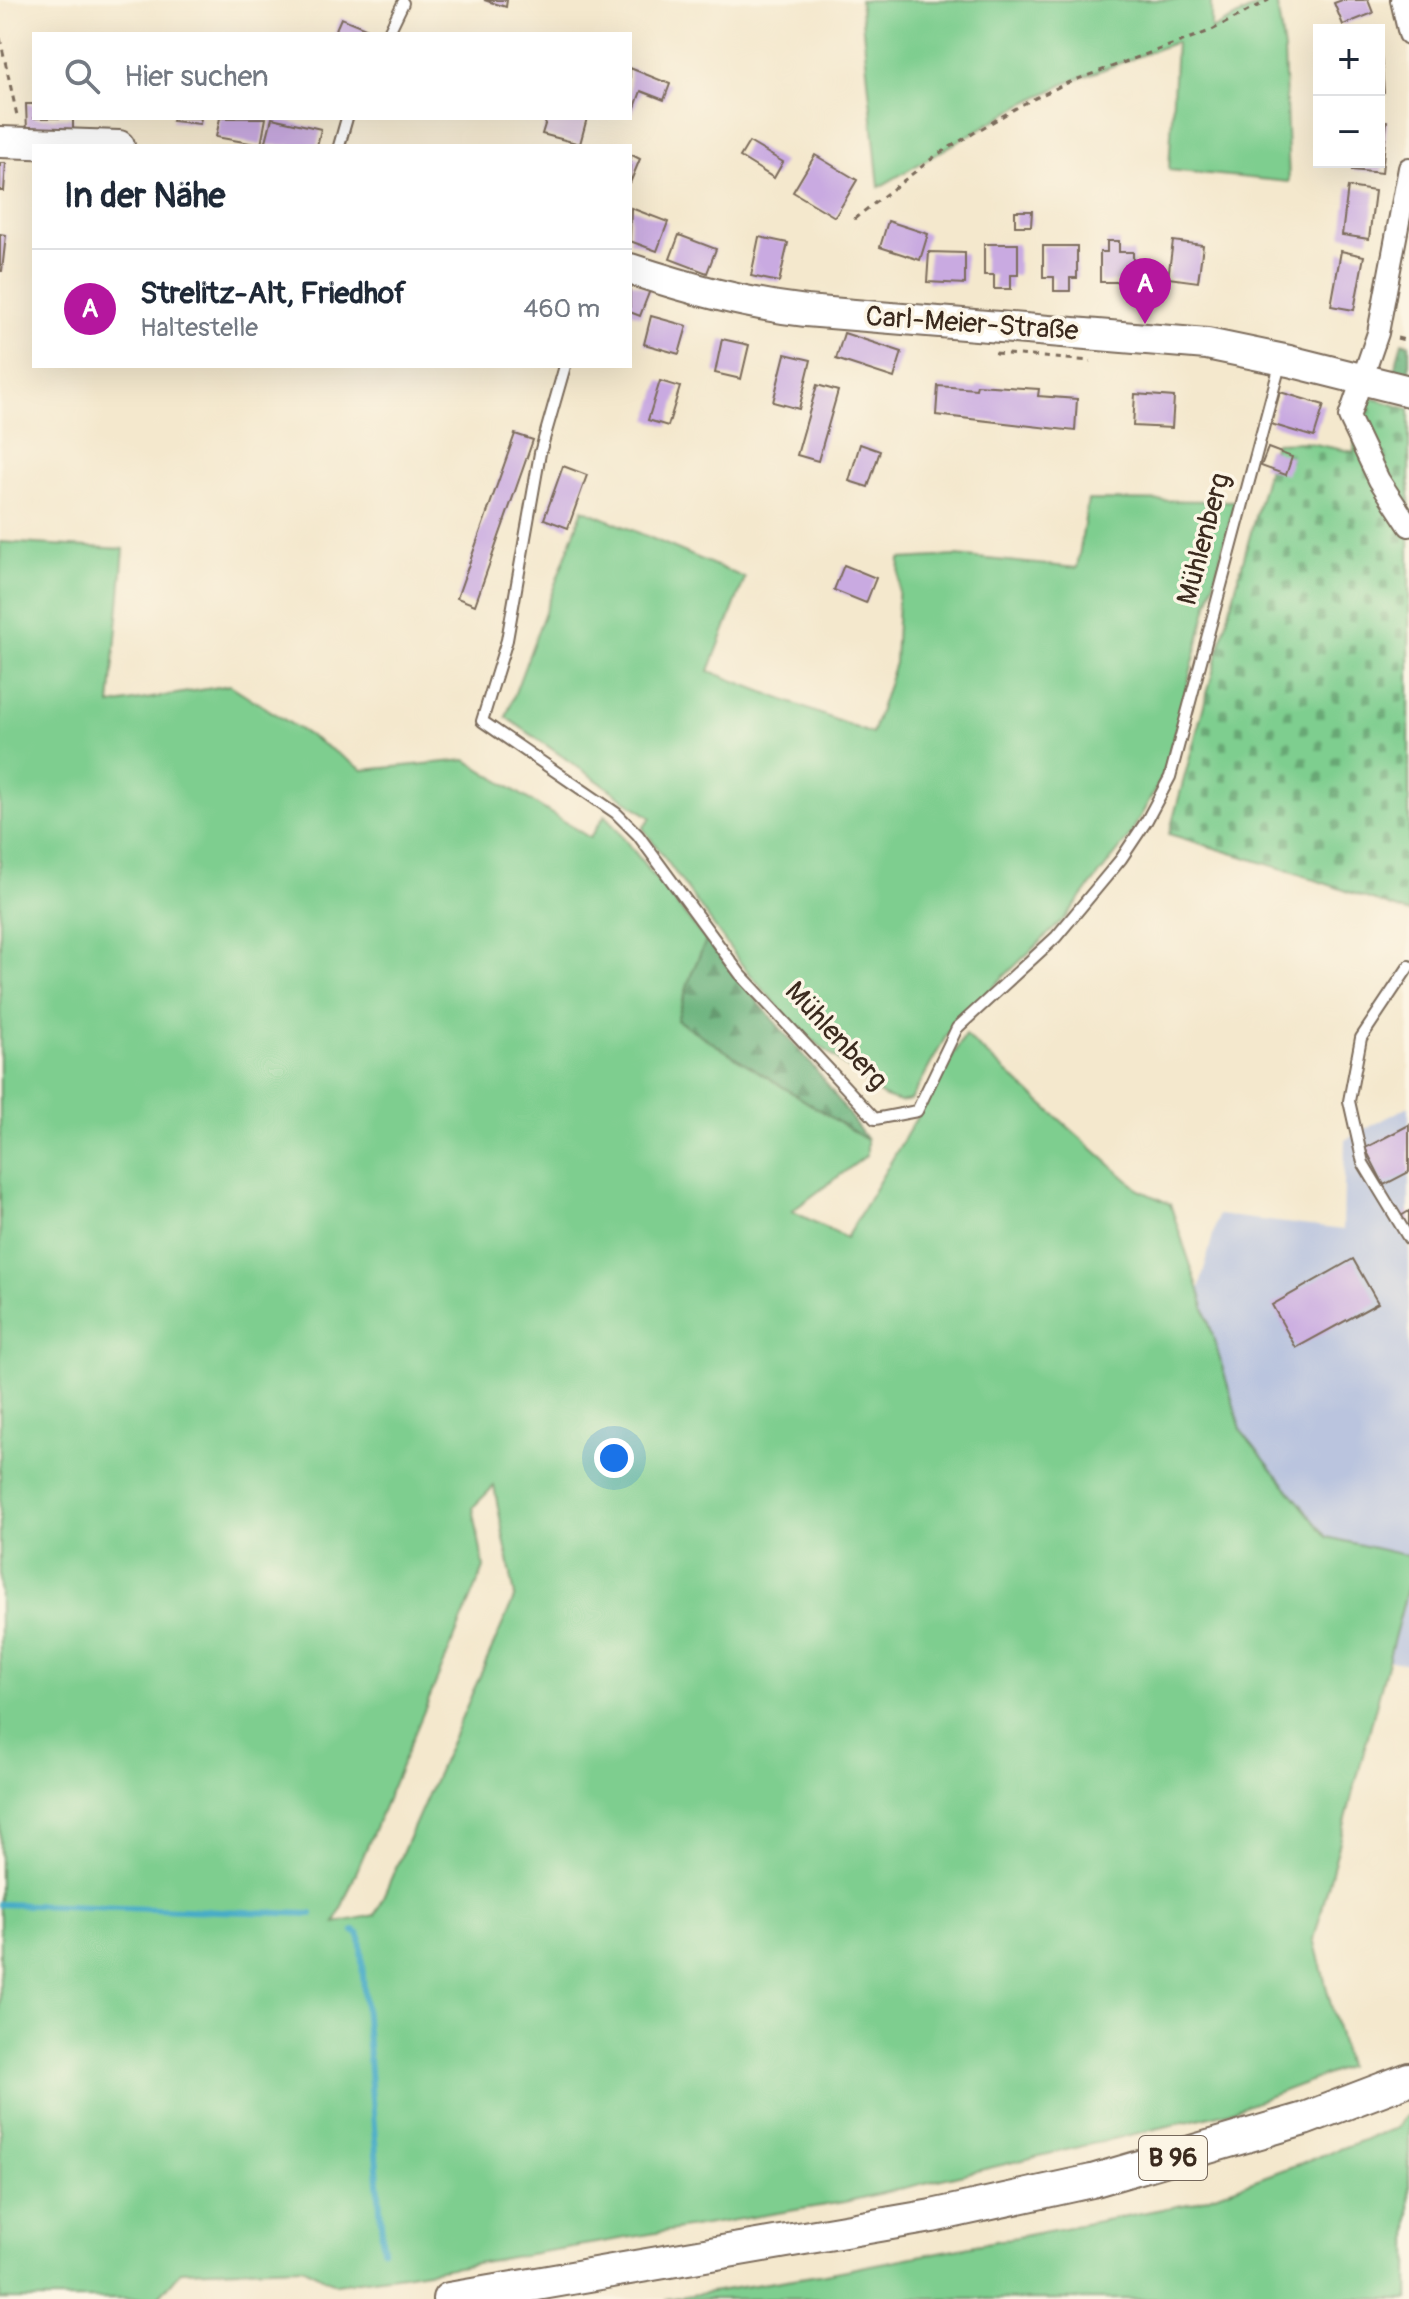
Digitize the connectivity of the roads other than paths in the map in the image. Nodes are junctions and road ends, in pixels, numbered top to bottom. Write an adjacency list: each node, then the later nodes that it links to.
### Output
1 (1401, 0): 4 (street)
2 (403, 3): 3 (lane)
3 (389, 32)
4 (1409, 34)
5 (346, 120): 8 (lane)
6 (11, 142): 7 (street)
7 (65, 144)
8 (340, 144)
9 (1409, 168): 13 (street)
10 (632, 270): 11 (street, Carl-Meier-Straße)
11 (1282, 359): 12 (lane, Mühlenberg); 13 (street, Carl-Meier-Straße)
12 (564, 368)
13 (1362, 378): 14 (street, Carl-Meier-Straße); 15 (street)
14 (1409, 391)
15 (1409, 526)
16 (1409, 966): 17 (lane)
17 (1409, 1239)
18 (1409, 2079): 19 (main road, B 96)
19 (449, 2299)

